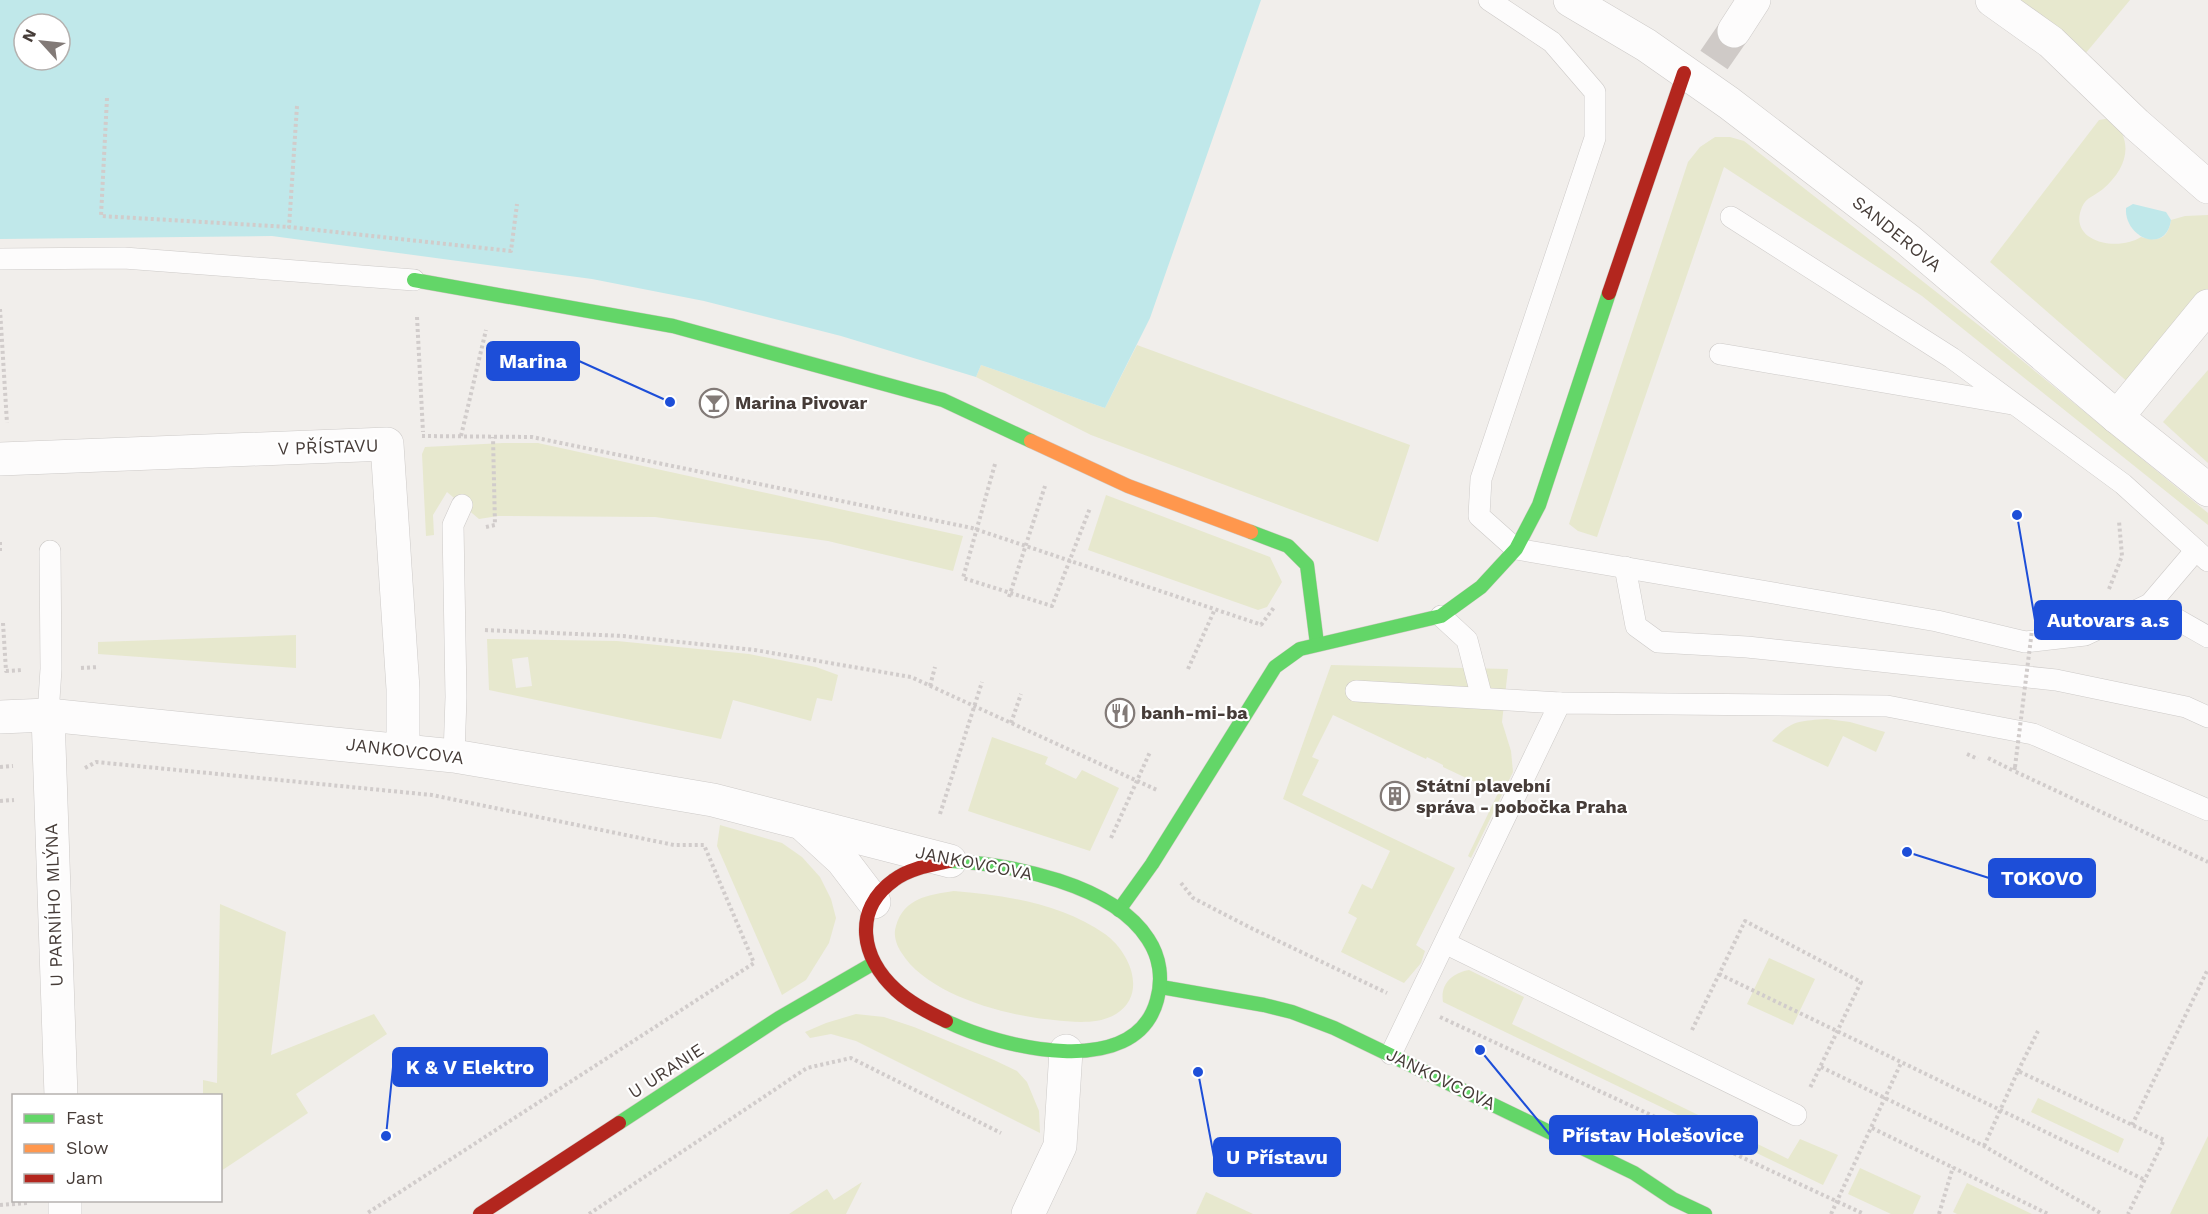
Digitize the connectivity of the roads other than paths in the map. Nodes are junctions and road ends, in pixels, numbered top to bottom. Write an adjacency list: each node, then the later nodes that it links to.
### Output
1 (1489, 0): 18 (lane)
2 (1570, 0): 6 (street, SANDEROVA)
3 (1754, 0): 5 (street)
4 (1992, 0): 7 (street)
5 (1734, 31)
6 (1699, 72): 14 (street, SANDEROVA); 18 (street)
7 (2208, 187)
8 (1731, 217): 13 (lane)
9 (0, 259): 10 (lane)
10 (414, 280): 25 (street)
11 (2208, 306): 14 (street)
12 (1720, 354): 13 (lane)
13 (2016, 405): 20 (lane)
14 (2117, 417): 16 (street, SANDEROVA)
15 (5, 459): 32 (street, V PŘÍSTAVU)
16 (2208, 490)
17 (462, 505): 33 (lane)
18 (1516, 549): 21 (lane); 23 (street)
19 (50, 550): 29 (lane)
20 (2202, 555): 22 (lane)
21 (1625, 567): 22 (lane); 31 (lane)
22 (2150, 604): 24 (lane)
23 (1441, 616): 25 (street); 27 (lane)
24 (2208, 637)
25 (1317, 644): 38 (street)
26 (1356, 691): 27 (lane)
27 (1482, 699): 28 (lane)
28 (1560, 703): 34 (lane); 39 (lane)
29 (48, 715): 30 (street, JANKOVCOVA); 32 (street, JANKOVCOVA); 44 (street, U PARNÍHO MLÝNA)
30 (0, 717)
31 (2208, 717)
32 (403, 750): 33 (street, JANKOVCOVA)
33 (454, 756): 35 (street, JANKOVCOVA)
34 (2208, 810)
35 (804, 825): 36 (street, JANKOVCOVA); 37 (street, JANKOVCOVA)
36 (950, 861): 37 (street); 38 (street, JANKOVCOVA)
37 (874, 902): 40 (street, JANKOVCOVA)
38 (1119, 910): 41 (street, JANKOVCOVA)
39 (1445, 944): 43 (lane); 45 (lane)
40 (874, 963): 42 (street, JANKOVCOVA); 47 (street, U URANIE)
41 (1161, 987): 42 (street, JANKOVCOVA); 43 (street, JANKOVCOVA)
42 (1066, 1051): 48 (street)
43 (1391, 1054): 46 (street, JANKOVCOVA)
44 (61, 1094)
45 (1796, 1115)
46 (1669, 1206): 49 (street, JANKOVCOVA)
47 (480, 1214)
48 (1028, 1214)
49 (1705, 1214)

